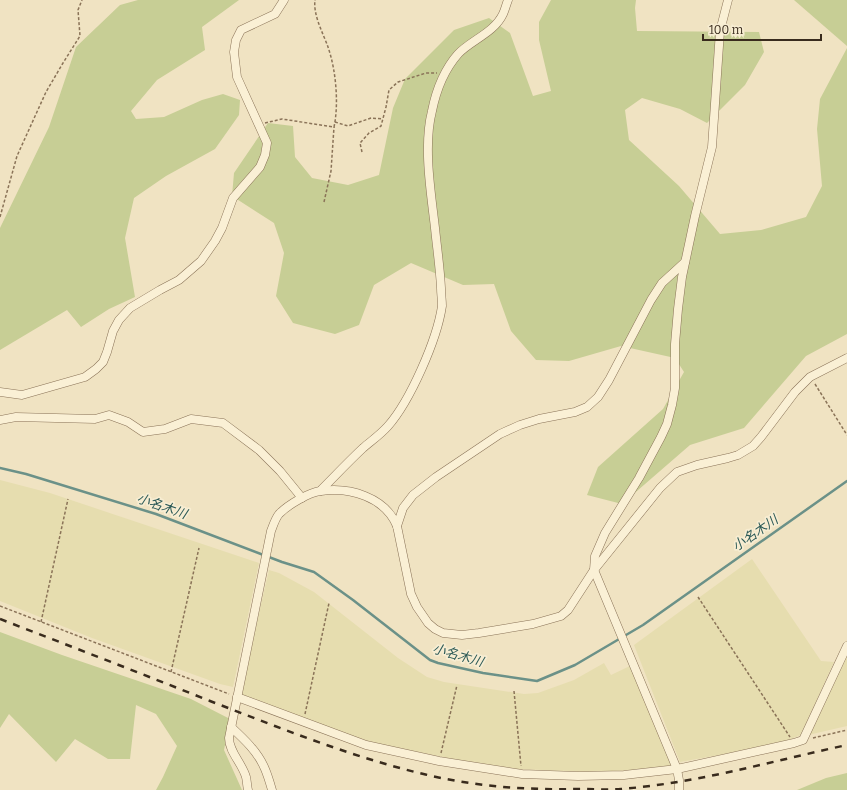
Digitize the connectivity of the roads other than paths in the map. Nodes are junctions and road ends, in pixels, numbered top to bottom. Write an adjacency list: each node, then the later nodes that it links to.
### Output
1 (284, 0): 6 (street)
2 (508, 0): 8 (street)
3 (728, 0): 4 (street)
4 (686, 262): 10 (street); 11 (street)
5 (847, 358): 11 (street)
6 (0, 392)
7 (0, 420): 9 (street)
8 (320, 491): 9 (street); 10 (street)
9 (302, 498): 13 (street)
10 (397, 526): 11 (street)
11 (594, 570): 15 (street)
12 (847, 646): 15 (street)
13 (237, 697): 14 (street); 15 (street)
14 (231, 727): 16 (street); 17 (street)
15 (677, 770): 18 (street)
16 (248, 790)
17 (272, 790)
18 (679, 790)

